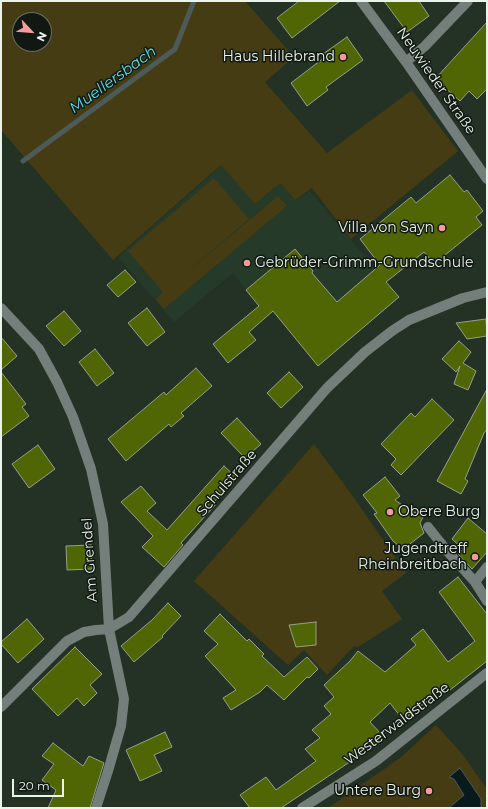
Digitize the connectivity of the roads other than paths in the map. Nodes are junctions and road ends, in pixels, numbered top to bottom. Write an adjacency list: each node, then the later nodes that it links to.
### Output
1 (361, 1): 3 (street, Neuwieder Straße)
2 (468, 1): 3 (street)
3 (406, 62): 4 (street, Neuwieder Straße)
4 (487, 179)
5 (487, 292): 11 (street, Schulstraße)
6 (1, 308): 11 (street, Am Grendel)
7 (428, 527): 9 (street)
8 (487, 567): 9 (street)
9 (475, 582): 10 (street)
10 (487, 601)
11 (109, 629): 13 (street, Schulstraße); 14 (street, Am Grendel)
12 (486, 676): 15 (street, Westerwaldstraße)
13 (1, 707)
14 (96, 808)
15 (302, 808)

